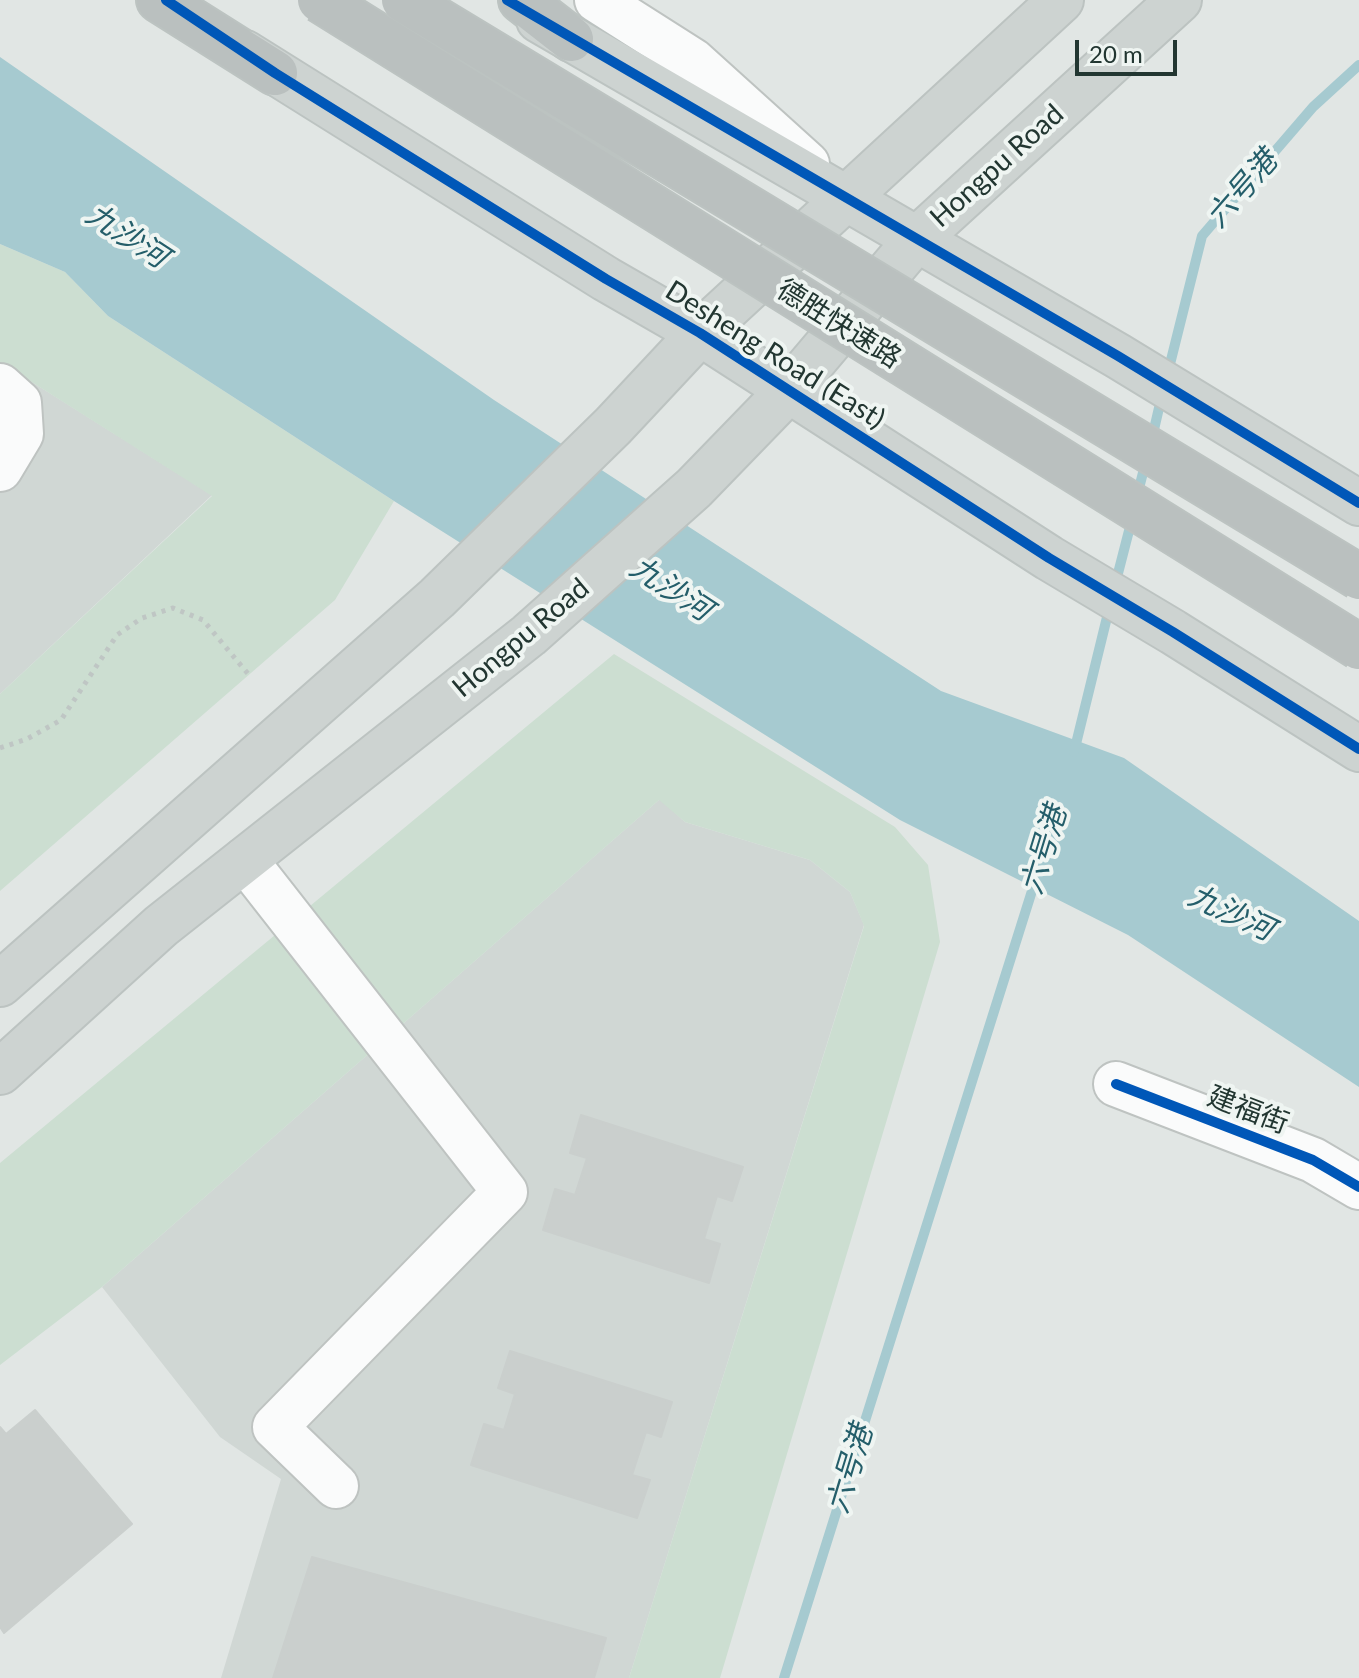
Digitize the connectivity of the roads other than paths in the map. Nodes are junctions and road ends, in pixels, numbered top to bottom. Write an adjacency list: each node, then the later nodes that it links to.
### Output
1 (159, 0): 11 (highway)
2 (166, 0): 11 (main road, Desheng Road (East))
3 (320, 0): 20 (highway, 德胜快速路, bridge)
4 (404, 0): 19 (highway, 德胜快速路, bridge)
5 (507, 0): 10 (main road)
6 (521, 0): 10 (highway)
7 (597, 0): 12 (street)
8 (1061, 0): 12 (main road)
9 (1179, 0): 13 (main road, Hongpu Road)
10 (571, 39): 12 (main road)
11 (275, 73): 14 (main road, Desheng Road (East))
12 (845, 198): 13 (main road); 14 (main road)
13 (916, 240): 16 (main road, Hongpu Road); 18 (main road)
14 (700, 333): 16 (main road, Desheng Road (East)); 23 (main road)
15 (0, 386): 17 (street)
16 (789, 390): 21 (main road, Desheng Road (East)); 22 (main road, Hongpu Road)
17 (0, 469)
18 (1359, 503)
19 (1359, 577)
20 (1359, 647)
21 (1359, 749)
22 (245, 860): 24 (main road, Hongpu Road); 27 (street)
23 (0, 984)
24 (0, 1072)
25 (1116, 1084): 26 (street, 建福街)
26 (1359, 1187)
27 (336, 1486)

